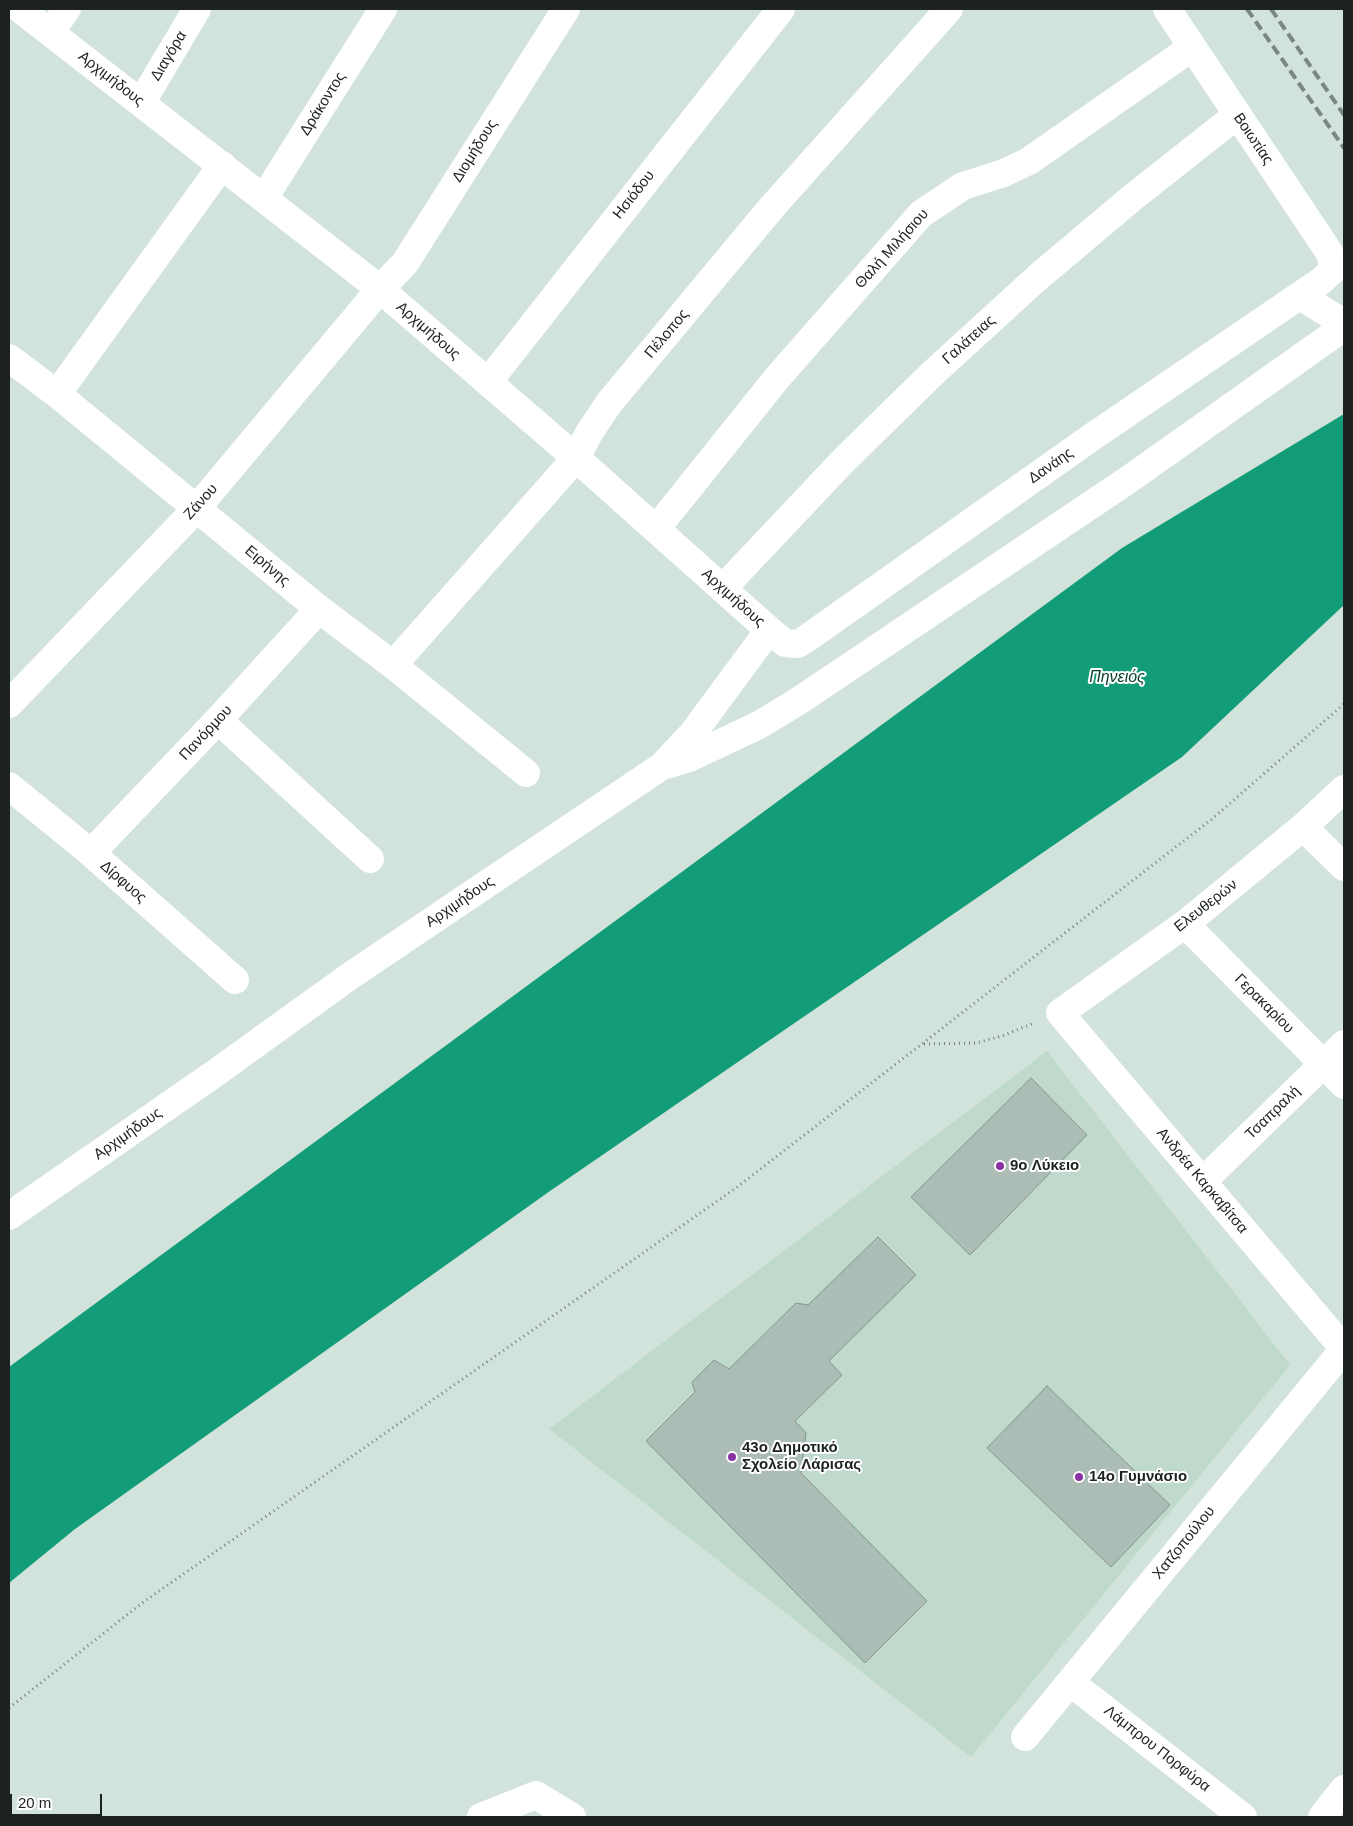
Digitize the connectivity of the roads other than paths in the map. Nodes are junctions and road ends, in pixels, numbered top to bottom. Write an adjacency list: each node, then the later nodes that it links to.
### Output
1 (20, 9): 9 (street, Αρχιμήδους)
2 (67, 9): 9 (street)
3 (197, 9): 11 (street, Διαγόρα)
4 (383, 9): 14 (street, Δράκοντος)
5 (566, 9): 16 (street, Διομήδους)
6 (780, 9): 21 (street, Ησιόδου)
7 (950, 9): 23 (street, Πέλοπος)
8 (1167, 9): 10 (street, Βοιωτίας)
9 (50, 32): 11 (street, Αρχιμήδους)
10 (1191, 48): 12 (street, Βοιωτίας); 25 (street, Θαλή Μιλήσιου)
11 (141, 103): 13 (street, Αρχιμήδους)
12 (1237, 115): 15 (street, Βοιωτίας); 26 (street, Γαλάτειας)
13 (222, 165): 14 (street, Αρχιμήδους); 22 (street)
14 (264, 198): 16 (street, Αρχιμήδους)
15 (1333, 270): 17 (street, Δανάης)
16 (380, 289): 21 (street, Αρχιμήδους); 24 (street, Ζάνου)
17 (1300, 296): 18 (street); 28 (street, Δανάης)
18 (1344, 323)
19 (1344, 327): 32 (street)
20 (9, 358): 22 (street, Ειρήνης)
21 (488, 382): 23 (street, Αρχιμήδους)
22 (57, 394): 24 (street, Ειρήνης)
23 (576, 458): 25 (street, Αρχιμήδους); 29 (street, Πέλοπος)
24 (197, 508): 27 (street, Ειρήνης); 30 (street, Ζάνου)
25 (656, 528): 26 (street, Αρχιμήδους)
26 (722, 588): 28 (street, Αρχιμήδους)
27 (319, 609): 29 (street, Ειρήνης); 31 (street, Πανόρμου)
28 (769, 630): 32 (street, Αρχιμήδους)
29 (394, 666): 33 (street, Ειρήνης)
30 (9, 704)
31 (218, 720): 37 (street, Πανόρμου); 38 (street)
32 (662, 766): 47 (street, Αρχιμήδους)
33 (526, 773)
34 (9, 786): 37 (street, Δίρφυος)
35 (1344, 789): 36 (street, Ελευθερών)
36 (1303, 827): 39 (street); 40 (street, Ελευθερών)
37 (90, 853): 41 (street, Δίρφυος)
38 (370, 859)
39 (1344, 867)
40 (1185, 924): 42 (street, Ελευθερών); 44 (street, Γερακαρίου)
41 (235, 980)
42 (1060, 1013): 46 (street, Ανδρέα Καρκαβίτσα)
43 (1344, 1044): 44 (street, Τσαπραλή)
44 (1323, 1064): 45 (street, Γερακαρίου); 46 (street, Τσαπραλή)
45 (1344, 1085)
46 (1203, 1181): 48 (street, Ανδρέα Καρκαβίτσα)
47 (9, 1216)
48 (1344, 1349): 49 (street, Χατζοπούλου)
49 (1070, 1682): 50 (street, Χατζοπούλου); 54 (street, Λάμπρου Πορφύρα)
50 (1025, 1738)
51 (1344, 1789): 55 (street)
52 (481, 1817): 53 (street)
53 (572, 1817)
54 (1243, 1817)
55 (1322, 1817)

